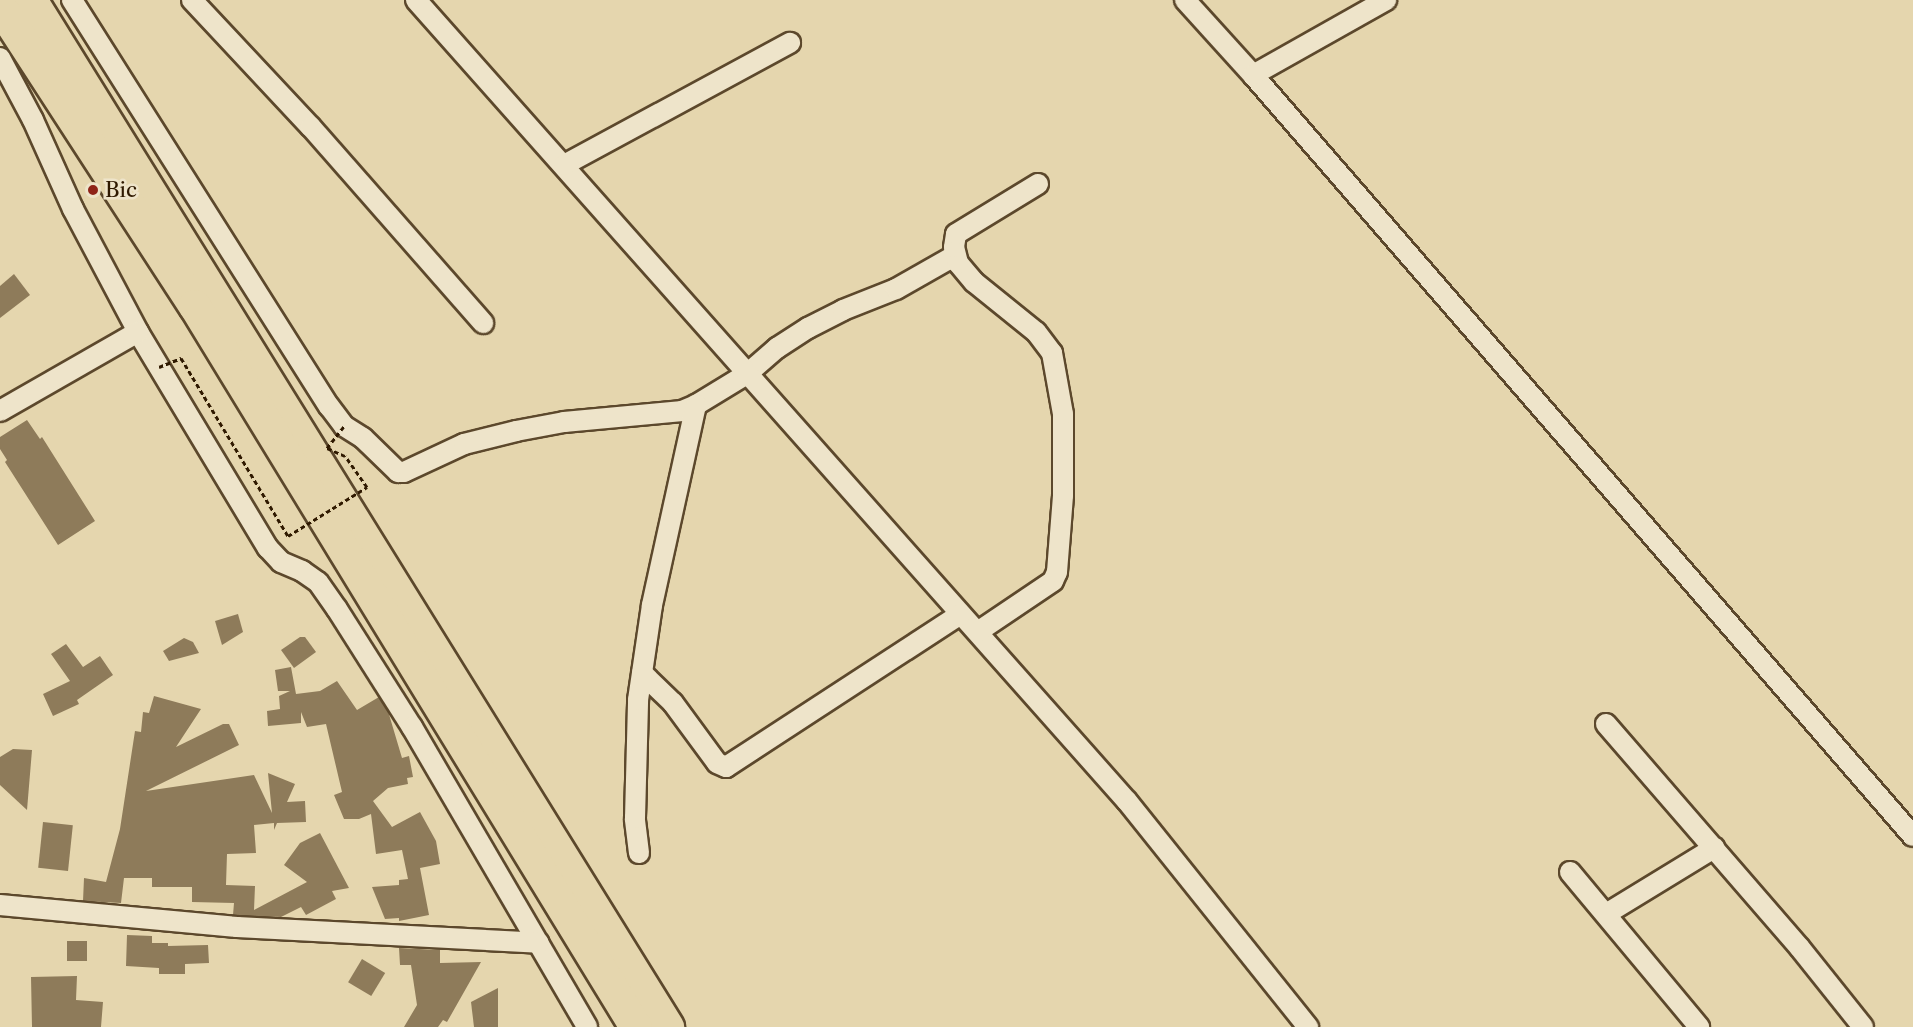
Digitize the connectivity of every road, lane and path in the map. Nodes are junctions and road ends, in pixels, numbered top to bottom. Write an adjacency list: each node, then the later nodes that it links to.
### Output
1 (30, 0): 34 (highway)
2 (72, 0): 20 (street)
3 (192, 0): 14 (street)
4 (416, 0): 11 (street)
5 (1185, 0): 10 (street)
6 (1386, 0): 10 (street)
7 (0, 6): 33 (highway)
8 (790, 43): 11 (street)
9 (0, 58): 15 (street)
10 (1253, 75): 25 (street)
11 (564, 165): 17 (street)
12 (1038, 184): 13 (street)
13 (954, 256): 17 (street); 22 (street)
14 (483, 323)
15 (138, 332): 16 (street); 19 (street)
16 (159, 367): 20 (path, bridge); 31 (street)
17 (747, 374): 18 (street); 21 (street)
18 (696, 405): 20 (street); 23 (street)
19 (0, 411)
20 (344, 426)
21 (961, 614): 22 (street); 23 (street)
22 (979, 631): 35 (street)
23 (642, 673): 27 (street)
24 (1606, 724): 26 (street)
25 (1913, 836)
26 (1714, 848): 30 (street); 37 (street)
27 (639, 853)
28 (1570, 872): 30 (street)
29 (0, 905): 31 (street)
30 (1606, 914): 36 (street)
31 (539, 943): 32 (street)
32 (587, 1027)
33 (636, 1027)
34 (668, 1027)
35 (1308, 1027)
36 (1699, 1027)
37 (1863, 1027)

